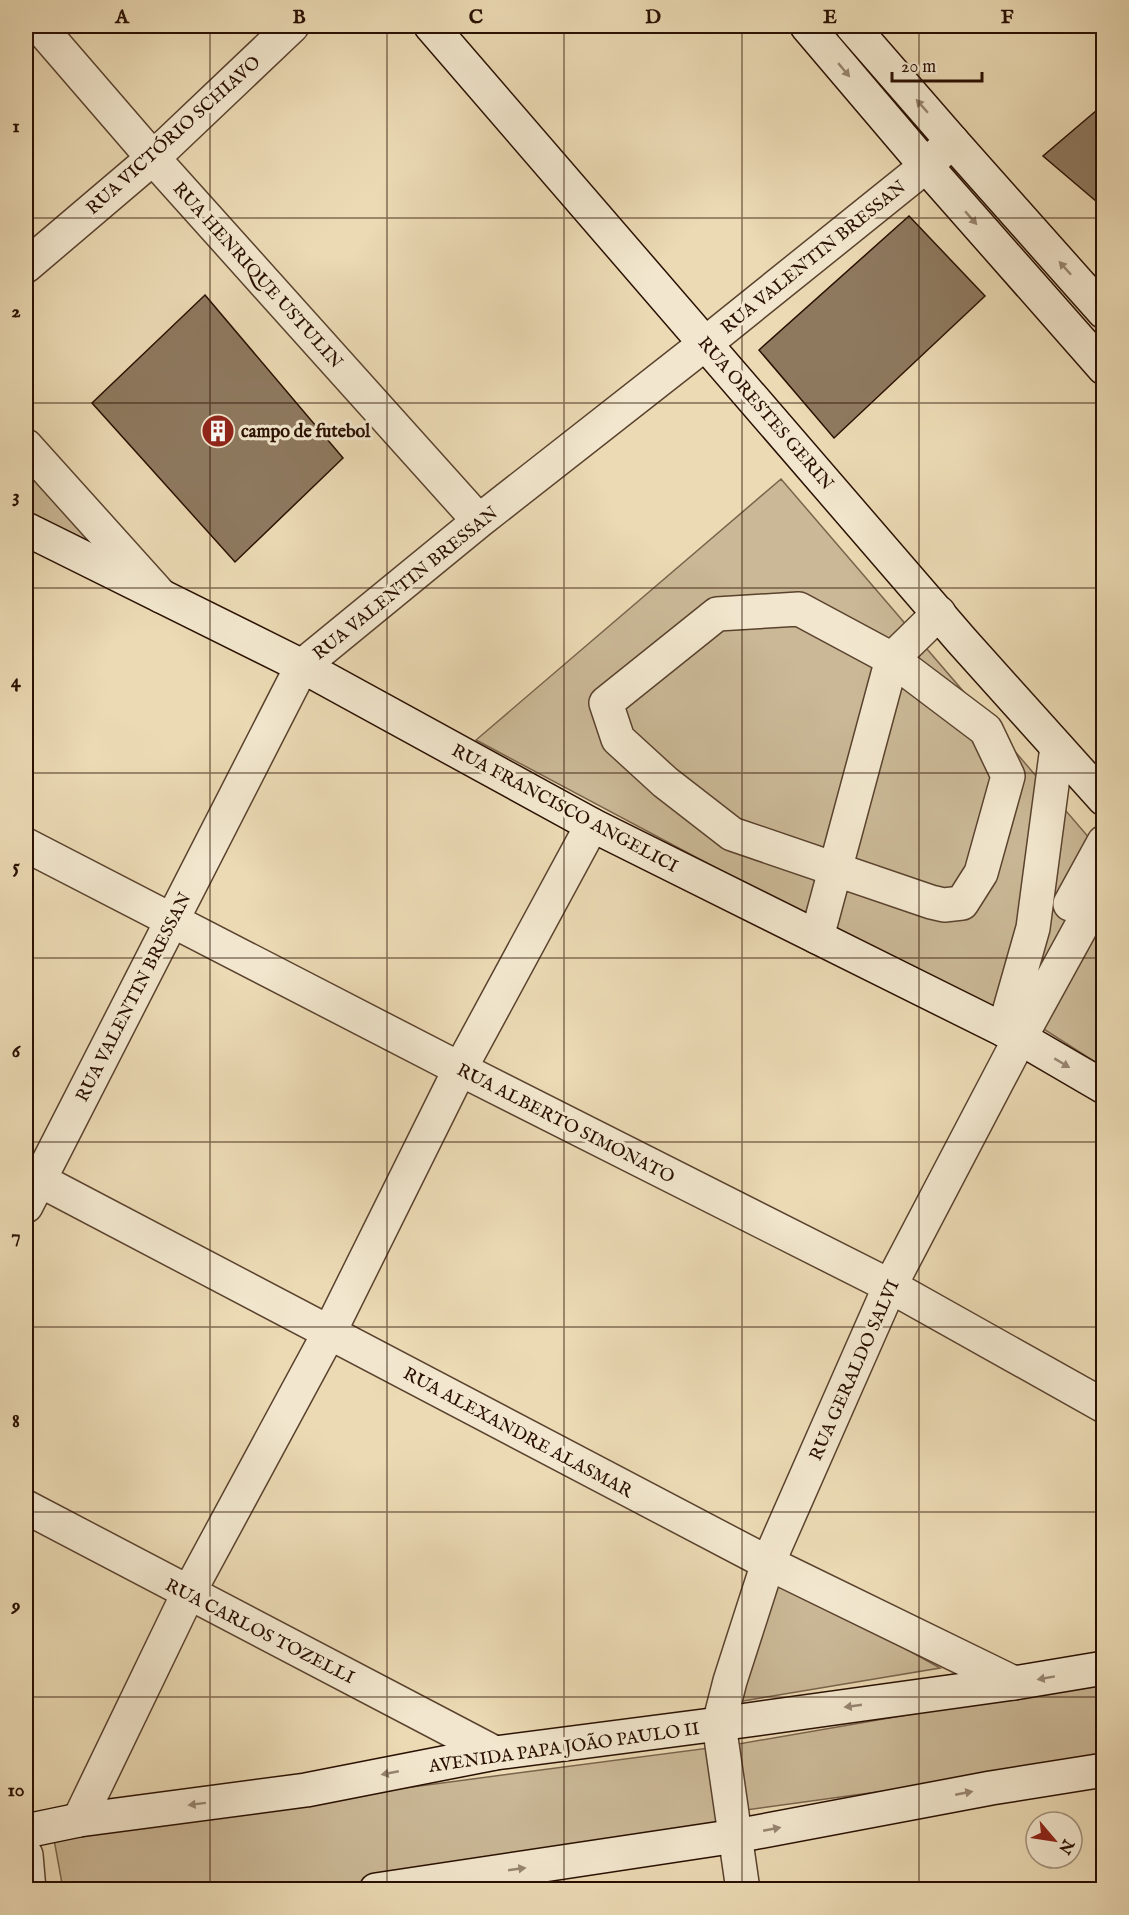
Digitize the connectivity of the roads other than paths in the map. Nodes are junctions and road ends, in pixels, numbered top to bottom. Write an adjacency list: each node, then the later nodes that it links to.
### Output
1 (39, 26): 7 (street, RUA HENRIQUE USTULIN)
2 (291, 26): 7 (street, RUA VICTÓRIO SCHIAVO)
3 (431, 26): 11 (street, RUA ORESTES GERIN)
4 (807, 26): 8 (street, one-way to 8)
5 (852, 26): 6 (street, one-way to 5)
6 (952, 141): 8 (street, RUA VALENTIN BRESSAN); 10 (street, one-way to 6)
7 (153, 158): 9 (street, RUA VICTÓRIO SCHIAVO); 14 (street, RUA HENRIQUE USTULIN)
8 (926, 166): 11 (street, RUA VALENTIN BRESSAN); 12 (street, one-way to 12)
9 (26, 266)
10 (1104, 312)
11 (706, 343): 14 (street, RUA VALENTIN BRESSAN); 17 (street, RUA ORESTES GERIN)
12 (1104, 368)
13 (26, 446): 16 (street)
14 (479, 521): 19 (street, RUA VALENTIN BRESSAN)
15 (26, 530): 16 (street, RUA FRANCISCO ANGELICI)
16 (163, 598): 19 (street, RUA FRANCISCO ANGELICI)
17 (939, 613): 18 (street); 20 (street, RUA ORESTES GERIN)
18 (892, 659): 25 (street); 25 (street); 25 (street)
19 (302, 666): 22 (street, RUA FRANCISCO ANGELICI); 27 (street, RUA VALENTIN BRESSAN)
20 (1057, 747): 21 (street, RUA ORESTES GERIN); 29 (street)
21 (1104, 799)
22 (591, 825): 28 (street, RUA FRANCISCO ANGELICI); 30 (street)
23 (1104, 842): 29 (street)
24 (26, 845): 27 (street, RUA ALBERTO SIMONATO)
25 (835, 869): 28 (street)
26 (1104, 885): 29 (street, RUA GERALDO SALVI)
27 (171, 921): 30 (street, RUA ALBERTO SIMONATO); 32 (street, RUA VALENTIN BRESSAN)
28 (817, 937): 29 (street, RUA FRANCISCO ANGELICI)
29 (1012, 1034): 31 (street, RUA FRANCISCO ANGELICI, one-way to 31); 33 (street, RUA GERALDO SALVI)
30 (460, 1069): 33 (street, RUA ALBERTO SIMONATO); 34 (street)
31 (1104, 1087)
32 (30, 1186): 34 (street, RUA ALEXANDRE ALASMAR)
33 (890, 1286): 35 (street, RUA ALBERTO SIMONATO); 37 (street, RUA GERALDO SALVI)
34 (329, 1333): 37 (street, RUA ALEXANDRE ALASMAR); 38 (street)
35 (1104, 1406)
36 (26, 1508): 38 (street, RUA CARLOS TOZELLI)
37 (768, 1563): 40 (street, RUA ALEXANDRE ALASMAR); 41 (street, RUA GERALDO SALVI)
38 (188, 1594): 42 (street, RUA CARLOS TOZELLI); 44 (street)
39 (1104, 1668): 40 (street, AVENIDA PAPA JOÃO PAULO II, one-way to 40)
40 (1014, 1683): 41 (street, AVENIDA PAPA JOÃO PAULO II, one-way to 41)
41 (719, 1724): 42 (street, AVENIDA PAPA JOÃO PAULO II); 46 (street, RUA GERALDO SALVI)
42 (495, 1753): 44 (street, AVENIDA PAPA JOÃO PAULO II, one-way to 44)
43 (1104, 1770): 46 (street, one-way to 43)
44 (79, 1820): 45 (street, AVENIDA PAPA JOÃO PAULO II)
45 (26, 1831)
46 (736, 1836): 49 (street, one-way to 46); 50 (street, RUA GERALDO SALVI)
47 (26, 1855): 48 (street)
48 (29, 1890)
49 (376, 1890)
50 (743, 1890)

